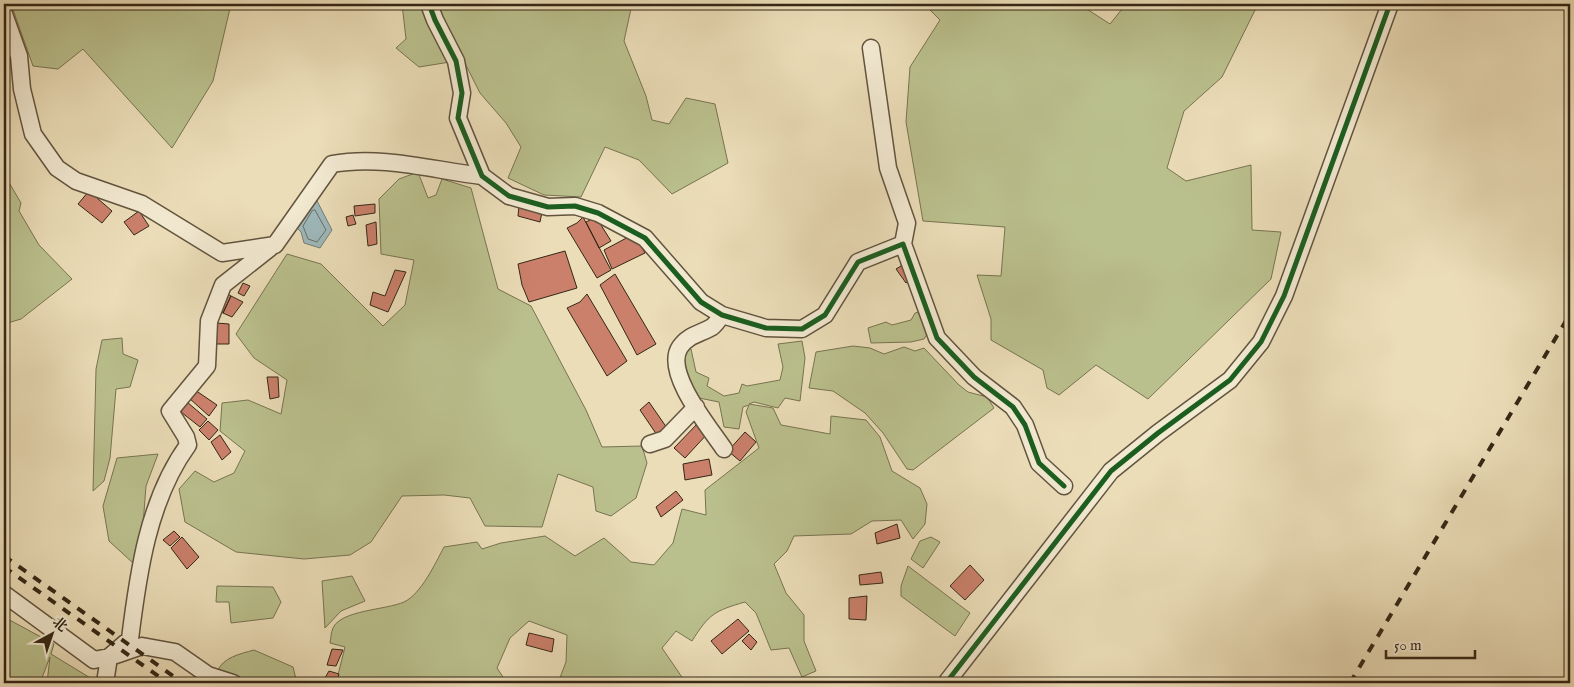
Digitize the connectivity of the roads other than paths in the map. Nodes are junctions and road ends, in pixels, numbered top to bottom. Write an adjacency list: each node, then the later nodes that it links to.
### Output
1 (429, 4): 5 (street)
2 (1390, 4): 17 (street)
3 (4, 14): 6 (street)
4 (871, 48): 7 (street)
5 (482, 176): 6 (street); 8 (street)
6 (275, 244): 14 (street)
7 (904, 244): 8 (street); 12 (street)
8 (722, 316): 9 (street)
9 (696, 407): 10 (street); 11 (street)
10 (650, 444)
11 (724, 449)
12 (1064, 486)
13 (4, 594): 14 (street)
14 (109, 657): 15 (street); 16 (street)
15 (105, 683)
16 (233, 683)
17 (946, 683)

